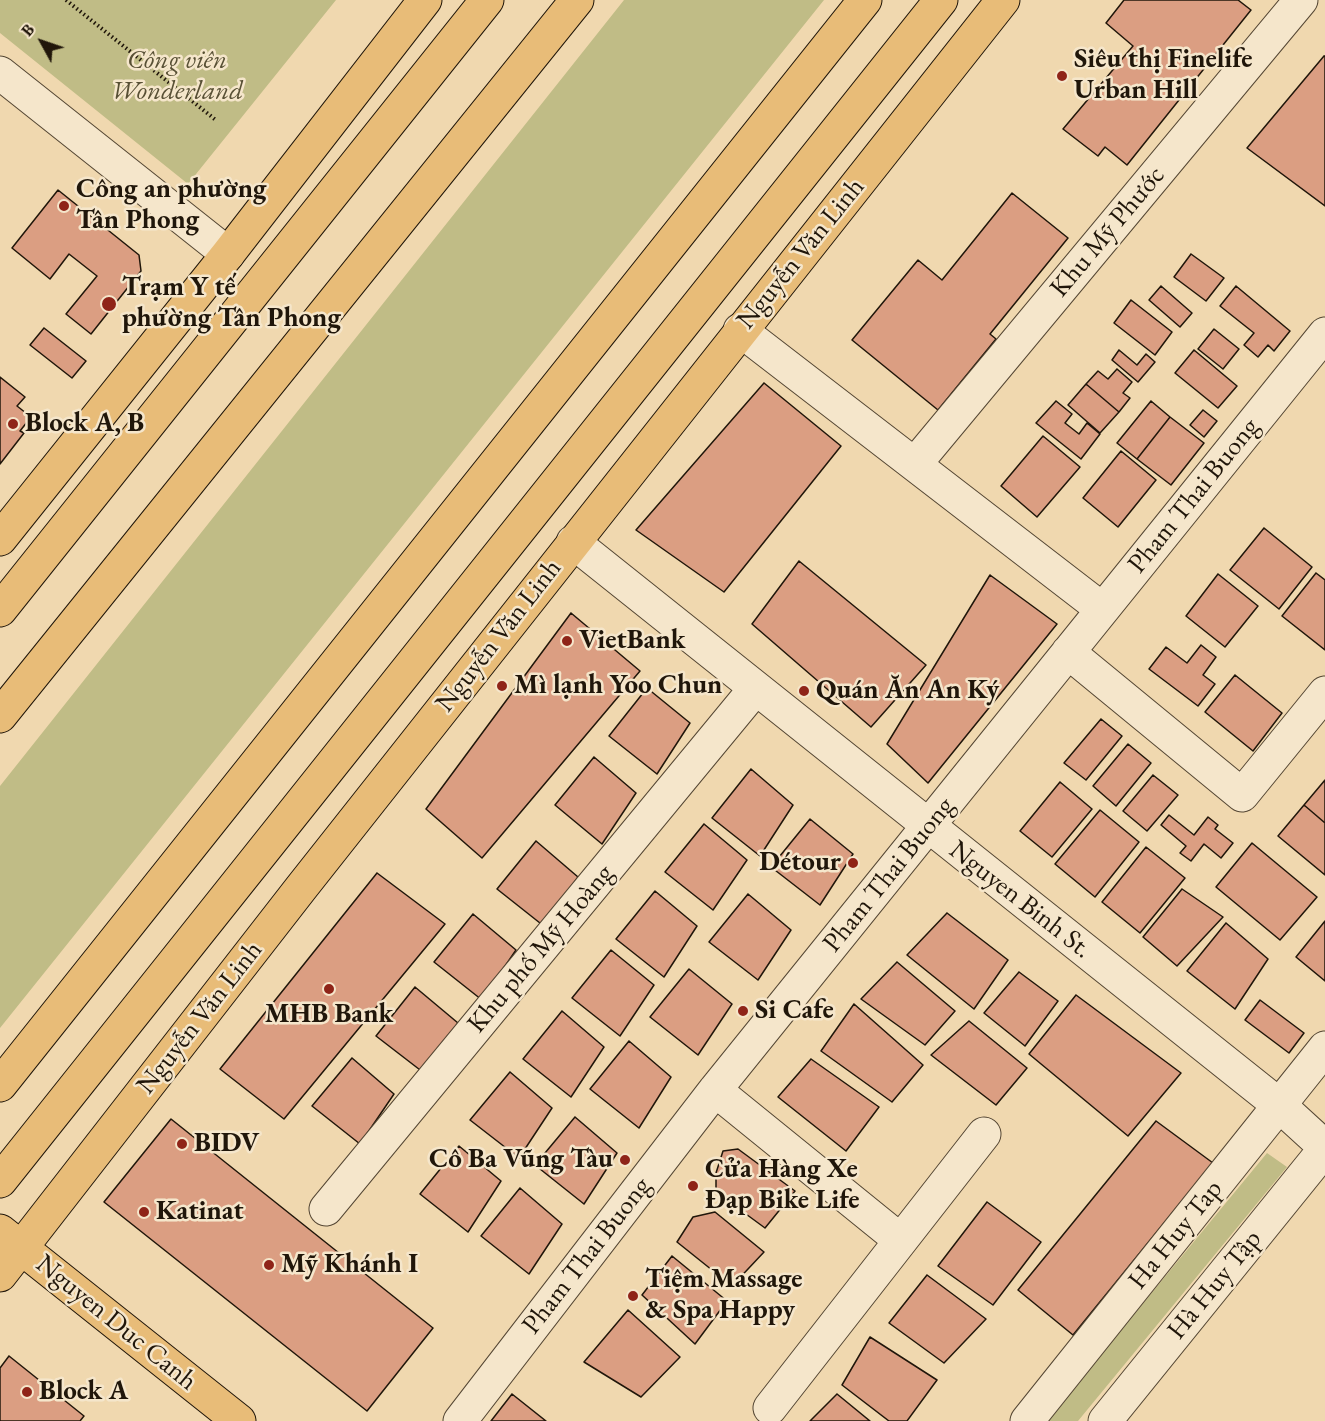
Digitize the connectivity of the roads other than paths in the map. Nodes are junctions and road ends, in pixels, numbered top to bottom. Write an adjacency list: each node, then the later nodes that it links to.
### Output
1 (425, 0): 9 (main road)
2 (487, 0): 10 (main road)
3 (577, 0): 21 (main road)
4 (865, 0): 24 (main road)
5 (941, 0): 29 (main road, Nguyễn Văn Linh)
6 (1003, 0): 11 (main road, Nguyễn Văn Linh)
7 (1301, 0): 13 (street, Khu Mỹ Phước)
8 (0, 73): 9 (street)
9 (228, 255): 10 (main road); 14 (main road)
10 (262, 282): 17 (main road)
11 (740, 330): 13 (street); 15 (main road, Nguyễn Văn Linh)
12 (1325, 334): 16 (street, Pham Thai Buong)
13 (915, 464): 16 (street)
14 (0, 539)
15 (573, 542): 19 (street, Nguyen Binh St.); 31 (main road, Nguyễn Văn Linh)
16 (1102, 609): 18 (street, Pham Thai Buong)
17 (0, 610)
18 (1068, 652): 20 (street); 22 (street, Pham Thai Buong)
19 (755, 689): 22 (street, Nguyen Binh St.); 30 (street, Khu phố Mỹ Hoàng)
20 (1325, 693)
21 (0, 716)
22 (927, 827): 25 (street, Pham Thai Buong); 26 (street, Nguyen Binh St.)
23 (1325, 1048): 26 (street, Ha Huy Tap)
24 (0, 1084)
25 (715, 1090): 32 (street); 36 (street, Pham Thai Buong)
26 (1279, 1106): 28 (street, Nguyen Binh St.); 37 (street, Ha Huy Tap)
27 (984, 1134): 32 (street)
28 (1325, 1148): 38 (street, Hà Huy Tập)
29 (0, 1182)
30 (326, 1209)
31 (11, 1239): 33 (main road, Nguyễn Văn Linh); 35 (main road, Nguyen Duc Canh)
32 (900, 1240): 34 (street)
33 (0, 1275)
34 (770, 1408)
35 (239, 1421)
36 (460, 1421)
37 (1027, 1421)
38 (1105, 1421)

